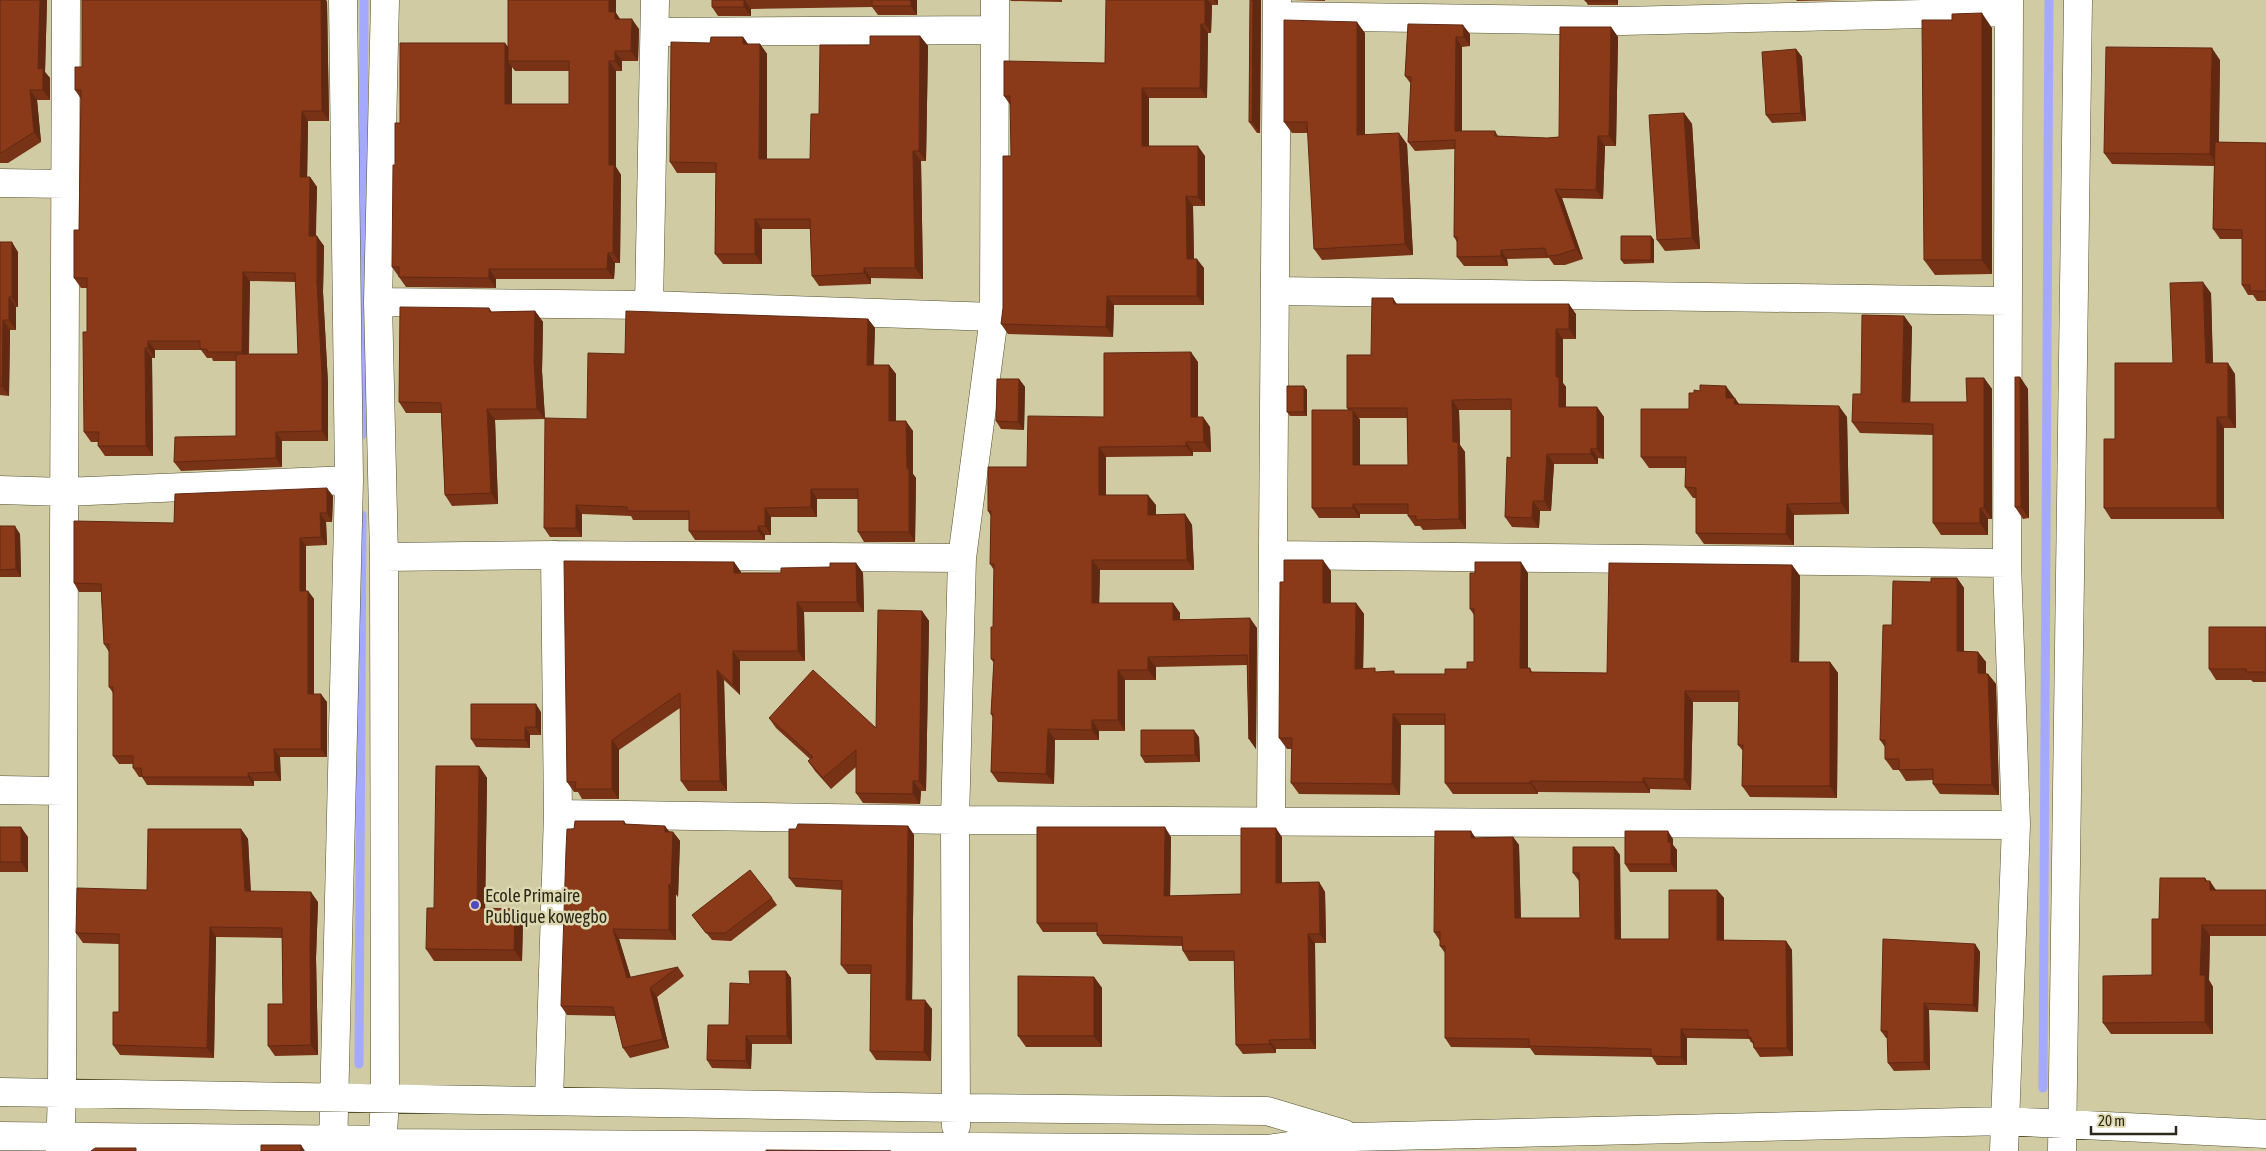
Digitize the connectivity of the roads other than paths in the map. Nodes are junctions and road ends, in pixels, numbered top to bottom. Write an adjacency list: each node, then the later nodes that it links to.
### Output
1 (66, 0): 12 (street)
2 (343, 0): 18 (street)
3 (385, 0): 15 (street)
4 (655, 0): 10 (street)
5 (995, 0): 9 (street)
6 (2078, 0): 40 (street)
7 (2009, 6): 8 (street); 14 (street)
8 (1277, 8): 13 (street)
9 (994, 30): 10 (street); 17 (street)
10 (656, 32): 16 (street)
11 (0, 183): 12 (street)
12 (65, 184): 20 (street)
13 (1275, 291): 14 (street); 22 (street)
14 (2008, 301): 25 (street)
15 (378, 302): 16 (street); 23 (street)
16 (649, 306): 17 (street)
17 (994, 317): 24 (street)
18 (349, 480): 20 (street); 34 (street)
19 (0, 490): 20 (street)
20 (64, 492): 27 (street)
21 (555, 555): 23 (street); 24 (street); 28 (street)
22 (1273, 555): 25 (street); 30 (street)
23 (384, 557): 35 (street)
24 (962, 558): 29 (street)
25 (2006, 563): 31 (street)
26 (0, 790): 27 (street)
27 (63, 792): 33 (street)
28 (558, 814): 29 (street); 36 (street)
29 (955, 820): 30 (street); 37 (street)
30 (1271, 820): 31 (street)
31 (2016, 825): 39 (street)
32 (0, 1092): 33 (street)
33 (62, 1093): 34 (street); 44 (street)
34 (335, 1097): 35 (street); 45 (street)
35 (386, 1098): 36 (street); 46 (street)
36 (549, 1100): 37 (street)
37 (958, 1108): 38 (street); 47 (street)
38 (1267, 1111): 43 (street); 48 (street)
39 (2004, 1121): 40 (street); 43 (street); 49 (street)
40 (2062, 1122): 41 (street); 50 (street)
41 (2266, 1134)
42 (0, 1136): 44 (street)
43 (1353, 1137): 48 (street)
44 (60, 1144): 45 (street)
45 (333, 1145): 46 (street)
46 (382, 1147): 47 (street)
47 (955, 1148): 48 (street)
48 (1267, 1150)
49 (2004, 1151)
50 (2062, 1151)

